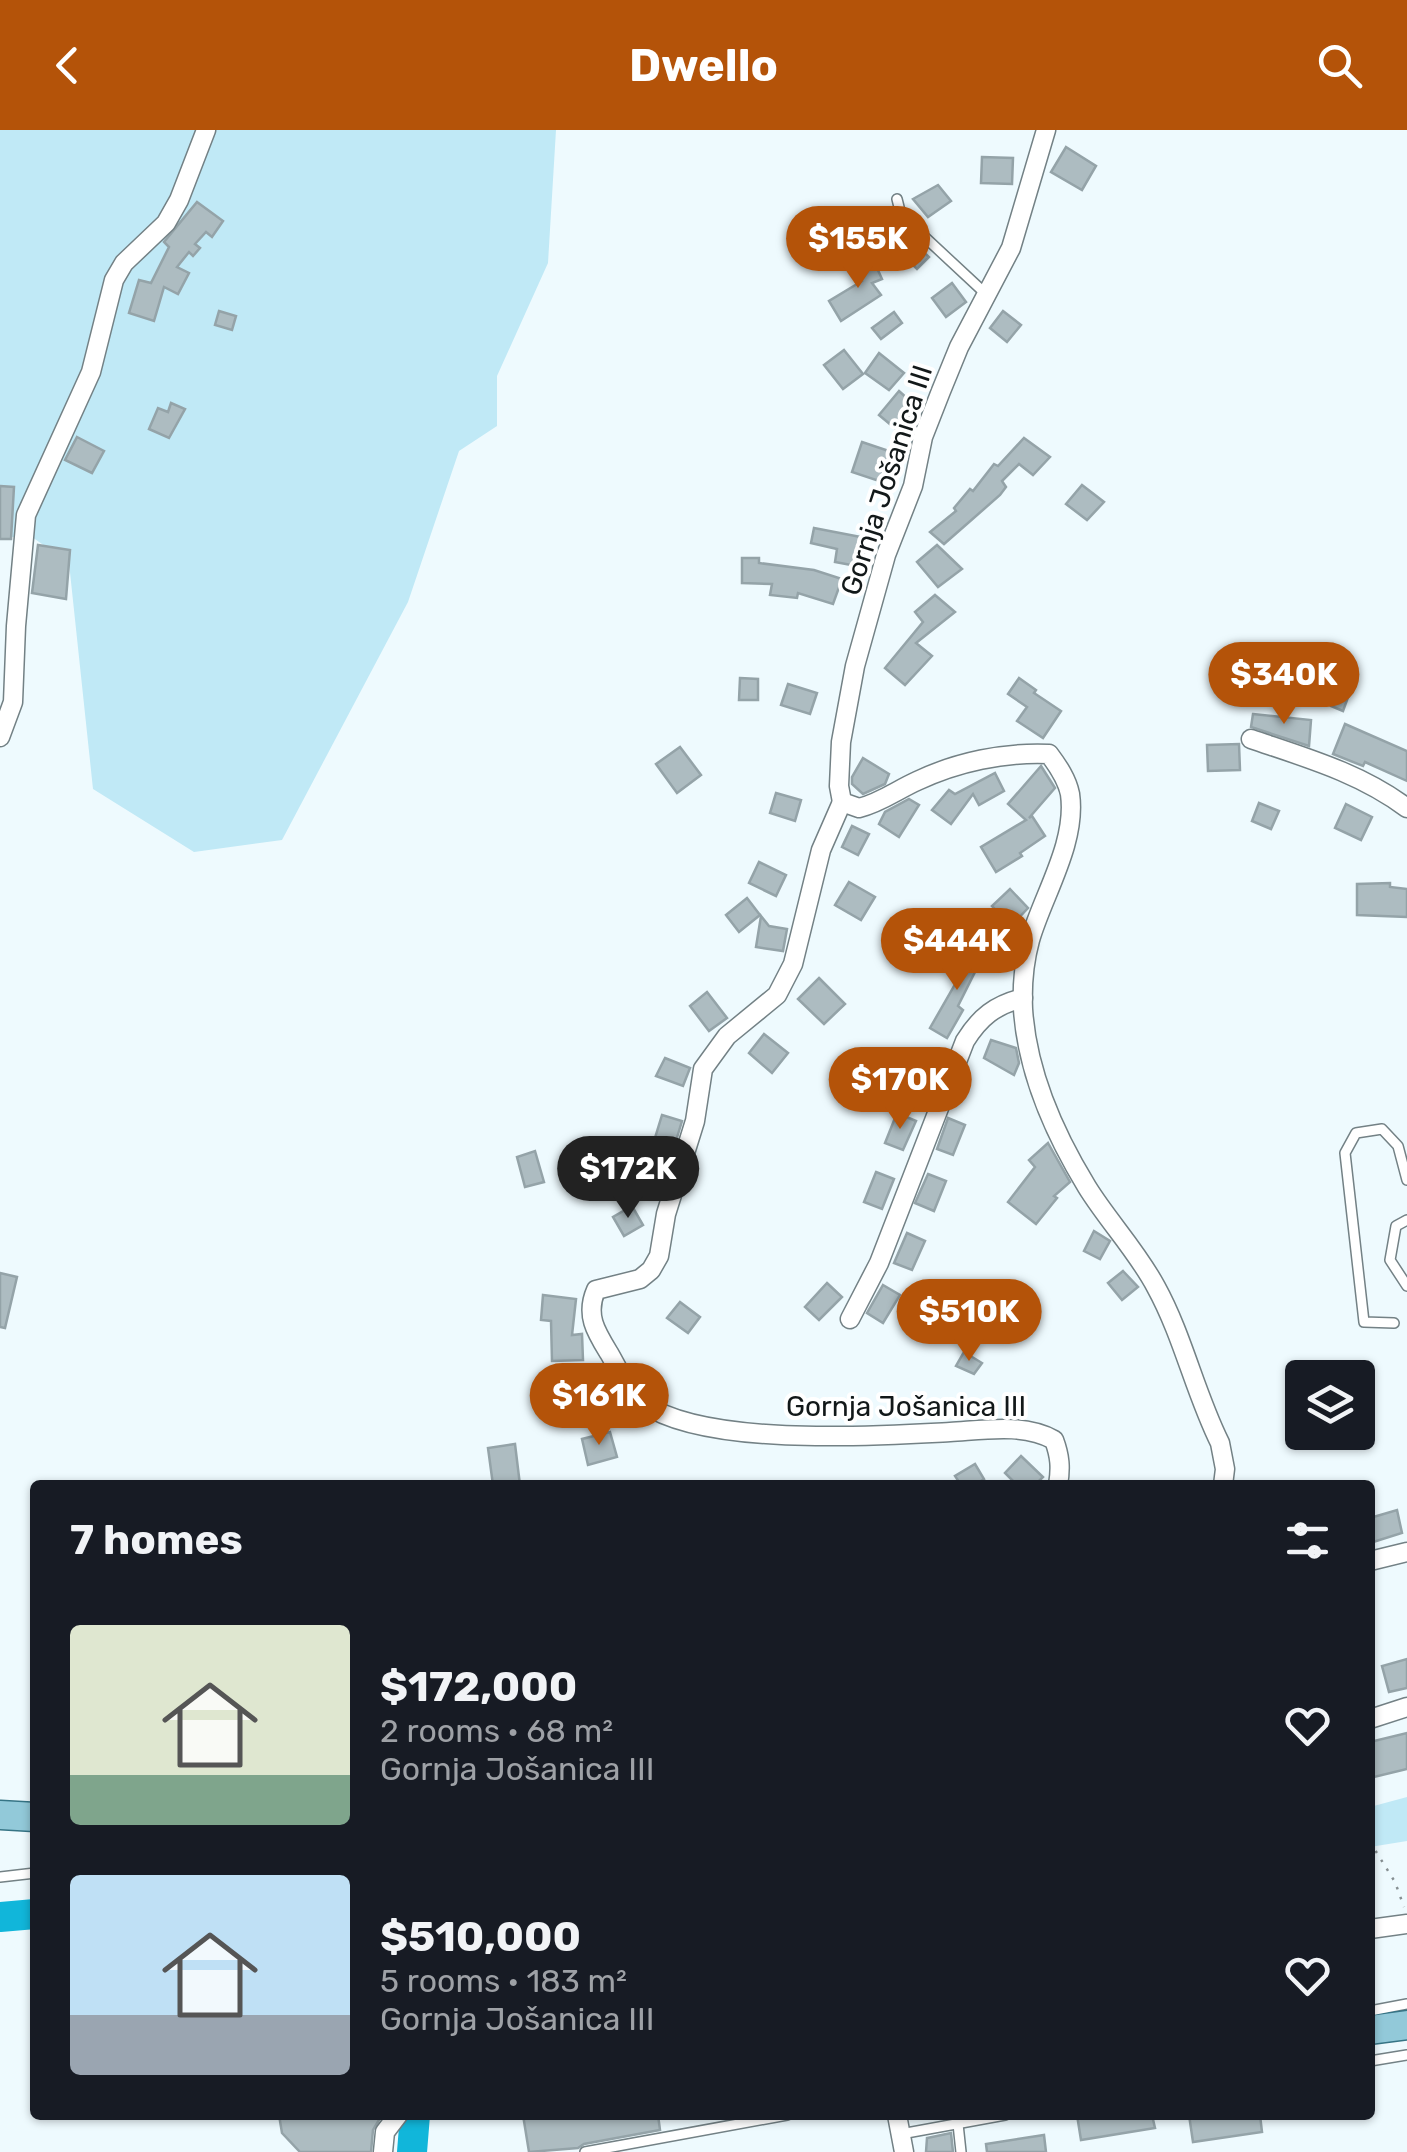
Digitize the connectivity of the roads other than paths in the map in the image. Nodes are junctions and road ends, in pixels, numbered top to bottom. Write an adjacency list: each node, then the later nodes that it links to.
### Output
1 (206, 130): 5 (street)
2 (1046, 130): 4 (street, Gornja Jošanica III)
3 (897, 198): 4 (lane)
4 (987, 295): 7 (street, Gornja Jošanica III)
5 (0, 738)
6 (1252, 739): 8 (street)
7 (842, 802): 9 (street); 15 (street, Gornja Jošanica III)
8 (1407, 808)
9 (1023, 998): 13 (street); 16 (street)
10 (1407, 1180): 14 (lane)
11 (1407, 1220): 12 (lane)
12 (1407, 1286)
13 (850, 1319)
14 (1394, 1323)
15 (1058, 1480)
16 (1224, 1480)
17 (1407, 1552): 18 (street)
18 (1375, 1560)
19 (1407, 1707): 20 (street)
20 (1375, 1717)
21 (0, 1814): 22 (main road)
22 (30, 1817)
23 (30, 1874): 24 (lane)
24 (0, 1877)
25 (1407, 1924): 26 (street)
26 (1375, 1928)
27 (1407, 2004): 28 (lane)
28 (1375, 2010)
29 (1407, 2024): 30 (main road)
30 (1375, 2029)
31 (1407, 2055): 32 (lane)
32 (1375, 2060)
33 (394, 2120): 38 (street)
34 (761, 2120): 39 (lane)
35 (979, 2120): 36 (lane)
36 (958, 2124): 37 (lane); 40 (lane)
37 (901, 2134)
38 (383, 2152)
39 (585, 2152)
40 (961, 2152)

